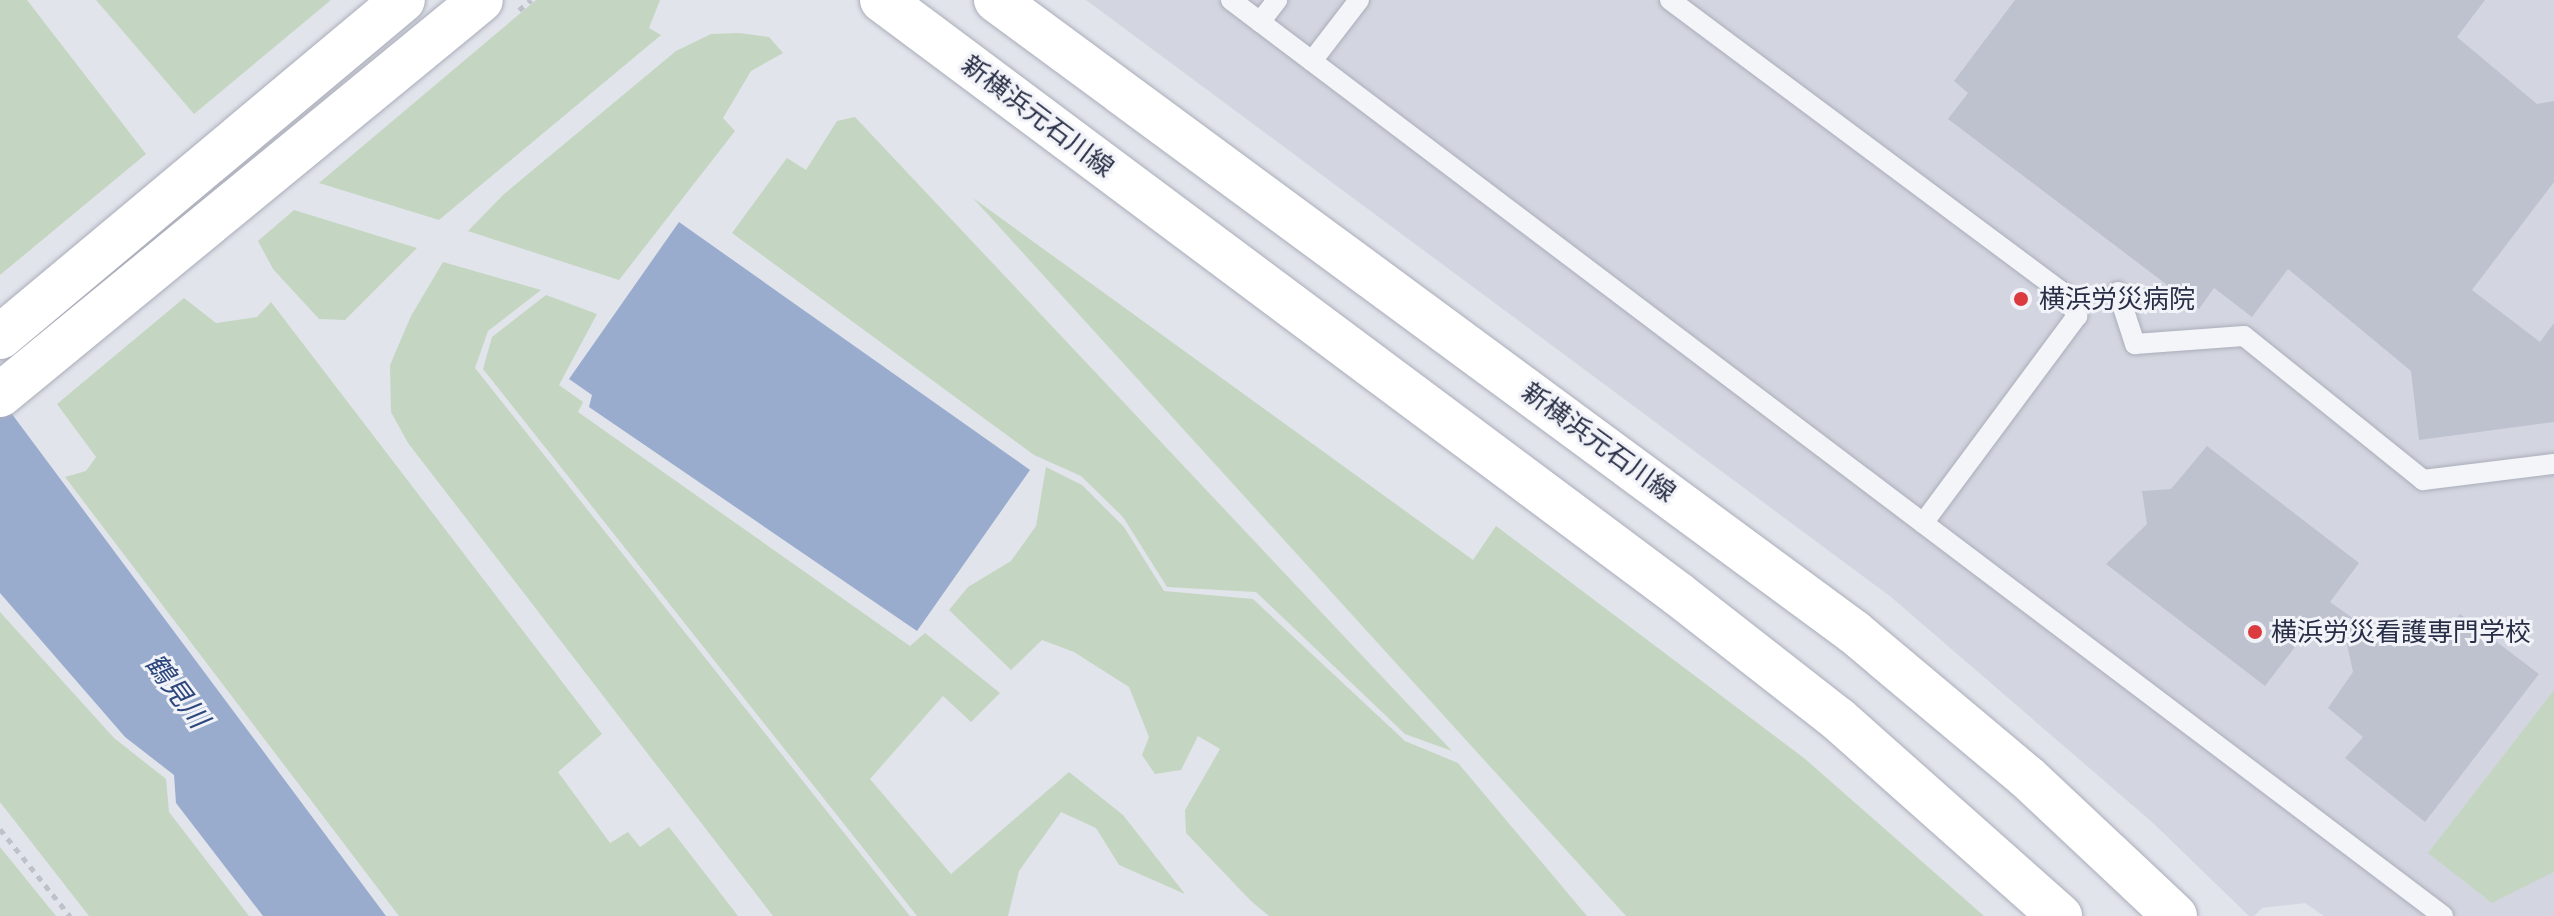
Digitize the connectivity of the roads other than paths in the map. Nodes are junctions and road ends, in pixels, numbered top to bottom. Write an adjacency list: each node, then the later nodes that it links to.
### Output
1 (403, 0): 12 (street)
2 (481, 0): 13 (street)
3 (882, 0): 16 (street, 新横浜元石川線)
4 (996, 0): 17 (street, 新横浜元石川線)
5 (1231, 0): 9 (lane)
6 (1277, 0): 9 (lane)
7 (1359, 0): 10 (lane)
8 (1670, 0): 15 (lane)
9 (1260, 22): 10 (lane)
10 (1312, 61): 15 (lane)
11 (2118, 292): 14 (lane)
12 (0, 337)
13 (0, 395)
14 (2554, 464)
15 (1923, 523): 18 (lane)
16 (2060, 916)
17 (2175, 916)
18 (2443, 916)

